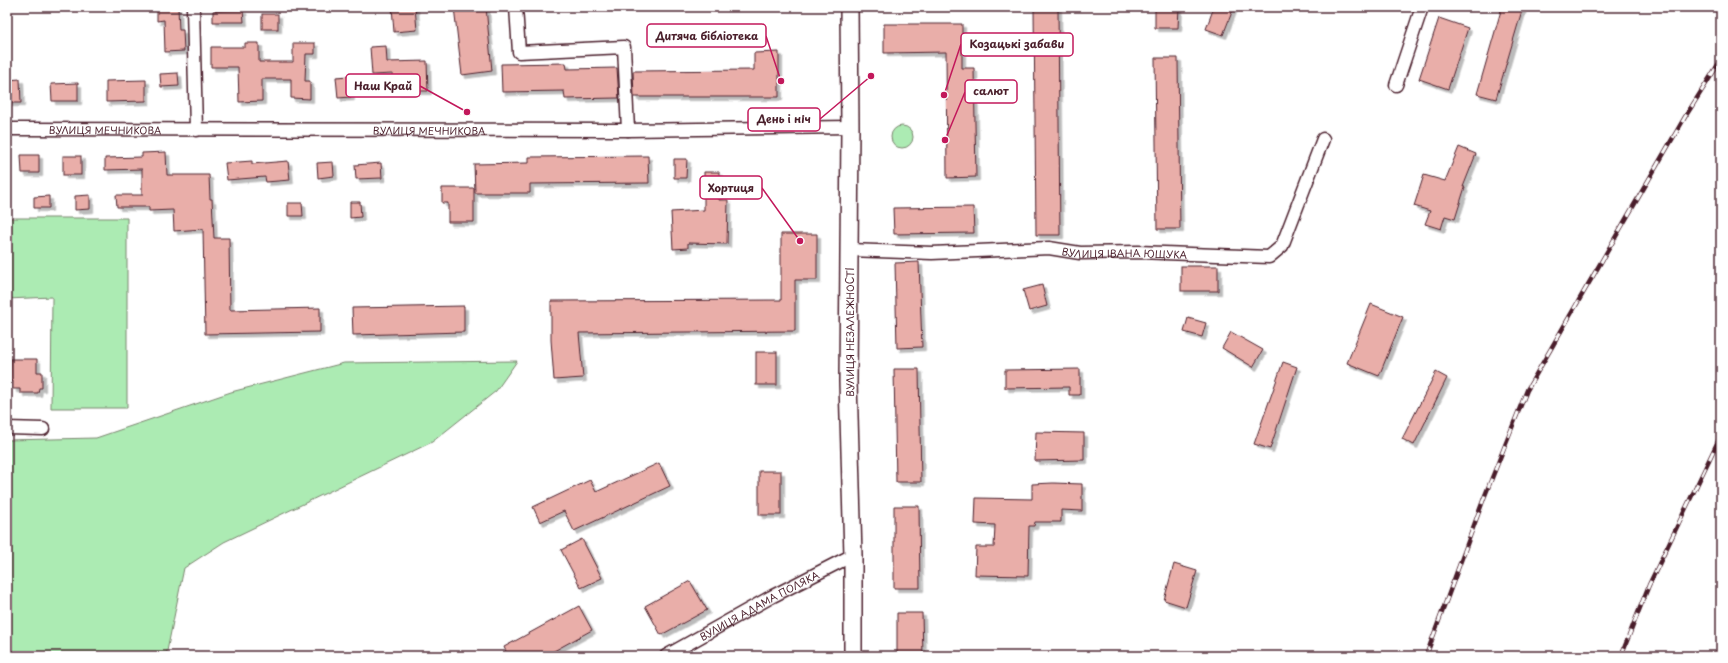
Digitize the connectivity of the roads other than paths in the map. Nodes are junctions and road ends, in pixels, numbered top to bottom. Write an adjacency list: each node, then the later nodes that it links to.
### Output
1 (193, 7): 8 (street)
2 (516, 7): 9 (street)
3 (849, 7): 6 (main road, ВУЛИЦЯ НЕЗАЛЕЖНОСТІ)
4 (1422, 7): 5 (street)
5 (1396, 85)
6 (850, 127): 9 (street, ВУЛИЦЯ МЕЧНИКОВА); 11 (main road, ВУЛИЦЯ НЕЗАЛЕЖНОСТІ)
7 (7, 129): 8 (street, ВУЛИЦЯ МЕЧНИКОВА)
8 (196, 130): 9 (street, ВУЛИЦЯ МЕЧНИКОВА)
9 (628, 130)
10 (1323, 140): 11 (street, ВУЛИЦЯ ІВАНА ЮЩУКА)
11 (849, 250): 14 (main road, ВУЛИЦЯ НЕЗАЛЕЖНОСТІ)
12 (7, 428): 13 (street)
13 (44, 429)
14 (853, 555): 15 (street, ВУЛИЦЯ АДАМА ПОЛЯКА); 16 (main road, ВУЛИЦЯ НЕЗАЛЕЖНОСТІ)
15 (666, 656)
16 (853, 656)

